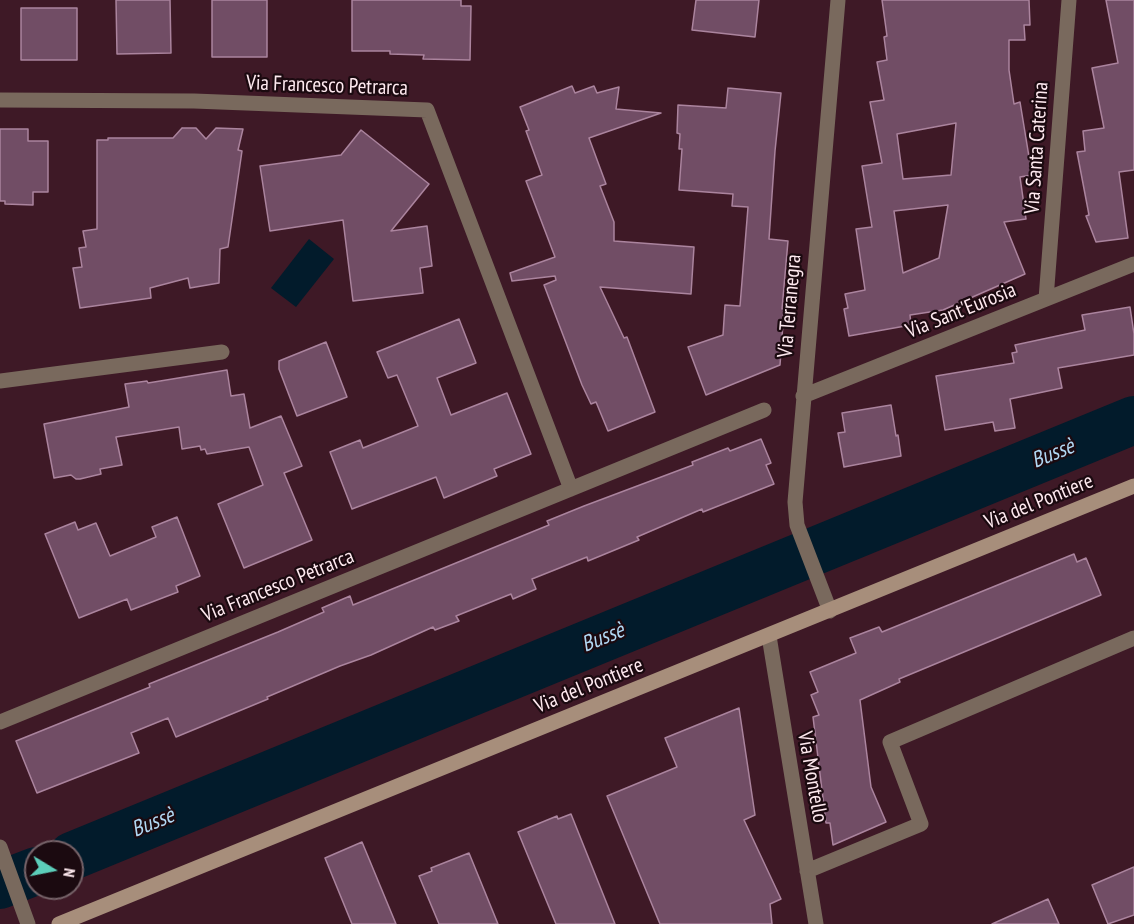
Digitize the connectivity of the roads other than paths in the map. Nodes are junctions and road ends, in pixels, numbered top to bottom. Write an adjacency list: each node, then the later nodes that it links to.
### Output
1 (838, 0): 8 (street, Via Terranegra)
2 (1069, 0): 5 (street, Via Santa Caterina)
3 (0, 100): 11 (street, Via Francesco Petrarca)
4 (1134, 264): 5 (street, Via Sant'Eurosia)
5 (1046, 299): 8 (street, Via Sant'Eurosia)
6 (222, 352): 7 (street)
7 (0, 381)
8 (803, 396): 12 (street, Via Terranegra)
9 (764, 410): 11 (street, Via Francesco Petrarca)
10 (1134, 486): 12 (main road, Via del Pontiere)
11 (571, 489): 15 (street, Via Francesco Petrarca)
12 (830, 611): 13 (main road, Via del Pontiere)
13 (768, 636): 17 (street, Via Montello); 19 (main road, Via del Pontiere)
14 (1134, 638): 17 (street)
15 (0, 722)
16 (0, 848): 18 (street)
17 (807, 872): 20 (street, Via Montello)
18 (26, 917)
19 (59, 924)
20 (816, 924)

